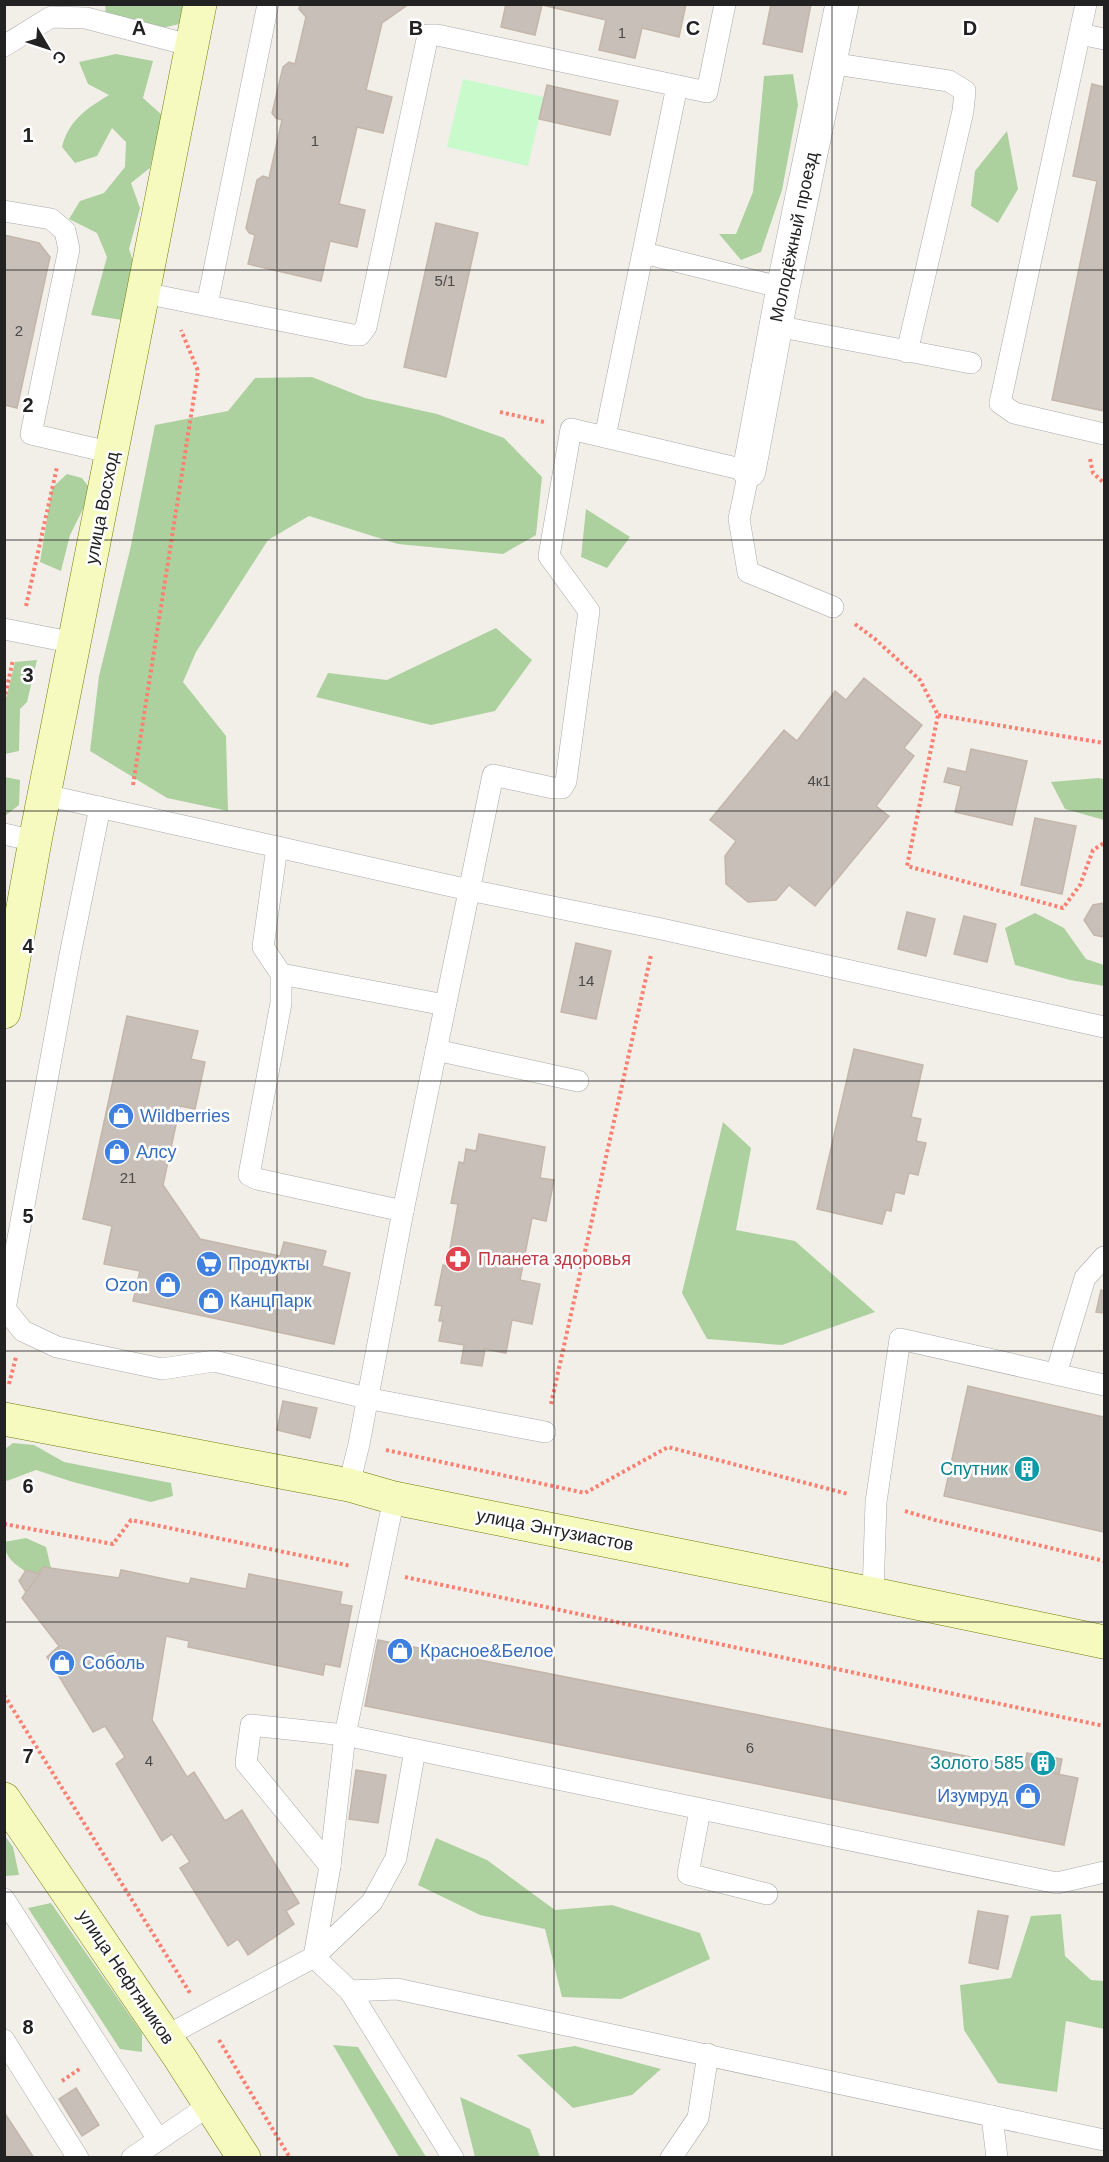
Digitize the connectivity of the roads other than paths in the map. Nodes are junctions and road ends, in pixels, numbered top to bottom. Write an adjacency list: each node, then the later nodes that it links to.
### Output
1 (200, 4): 10 (street, улица Восход)
2 (268, 4): 17 (lane)
3 (725, 4): 12 (lane)
4 (842, 4): 11 (street, Молодёжный проезд)
5 (1086, 4): 7 (lane)
6 (86, 11): 9 (lane); 10 (lane)
7 (1080, 34): 8 (lane); 21 (lane)
8 (1104, 39)
9 (4, 46)
10 (193, 46): 16 (street, улица Восход)
11 (830, 63): 15 (street, Молодёжный проезд); 19 (lane)
12 (677, 86): 14 (lane); 17 (lane)
13 (4, 210): 23 (lane)
14 (644, 254): 15 (lane); 22 (lane)
15 (783, 288): 18 (street, Молодёжный проезд)
16 (156, 295): 17 (lane); 23 (street, улица Восход)
17 (207, 305)
18 (776, 326): 19 (lane); 24 (street, Молодёжный проезд)
19 (907, 352): 20 (lane)
20 (971, 363)
21 (1104, 434)
22 (605, 437): 24 (lane); 32 (lane)
23 (113, 453): 27 (street, улица Восход)
24 (749, 471): 25 (lane)
25 (833, 607)
26 (12, 630): 27 (lane)
27 (75, 644): 28 (street, улица Восход)
28 (45, 795): 29 (lane); 30 (street, улица Восход)
29 (100, 807): 31 (lane); 43 (lane)
30 (20, 838): 35 (street, улица Восход)
31 (277, 847): 32 (lane); 33 (lane)
32 (470, 890): 34 (lane); 36 (lane)
33 (281, 974): 34 (lane); 39 (lane)
34 (446, 1005): 37 (lane)
35 (4, 1012)
36 (1104, 1027)
37 (436, 1050): 38 (lane); 39 (lane)
38 (578, 1081)
39 (403, 1211): 43 (lane)
40 (1104, 1257): 41 (lane)
41 (1056, 1374): 42 (lane); 48 (lane)
42 (1104, 1385)
43 (366, 1398): 45 (lane); 46 (lane)
44 (6, 1404): 46 (street, улица Энтузиастов)
45 (545, 1432)
46 (349, 1485): 47 (street, улица Энтузиастов)
47 (394, 1498): 48 (street, улица Энтузиастов); 50 (lane)
48 (873, 1594): 49 (street, улица Энтузиастов)
49 (1104, 1642)
50 (345, 1735): 51 (lane); 54 (lane); 54 (lane)
51 (415, 1750): 53 (lane); 58 (lane)
52 (4, 1799): 60 (street, улица Нефтяников)
53 (700, 1810): 55 (lane); 56 (lane)
54 (330, 1866): 58 (lane)
55 (1104, 1872)
56 (767, 1894)
57 (4, 1899): 65 (lane)
58 (314, 1957): 59 (lane); 60 (lane)
59 (350, 1991): 62 (lane); 70 (lane)
60 (166, 2036): 63 (street, улица Нефтяников)
61 (4, 2040): 67 (lane)
62 (708, 2054): 64 (lane); 71 (lane)
63 (211, 2104): 65 (lane); 69 (street, улица Нефтяников)
64 (992, 2116): 66 (lane); 72 (lane)
65 (158, 2139): 68 (lane)
66 (1104, 2140)
67 (78, 2157)
68 (132, 2157)
69 (244, 2157)
70 (453, 2157)
71 (671, 2157)
72 (997, 2157)

